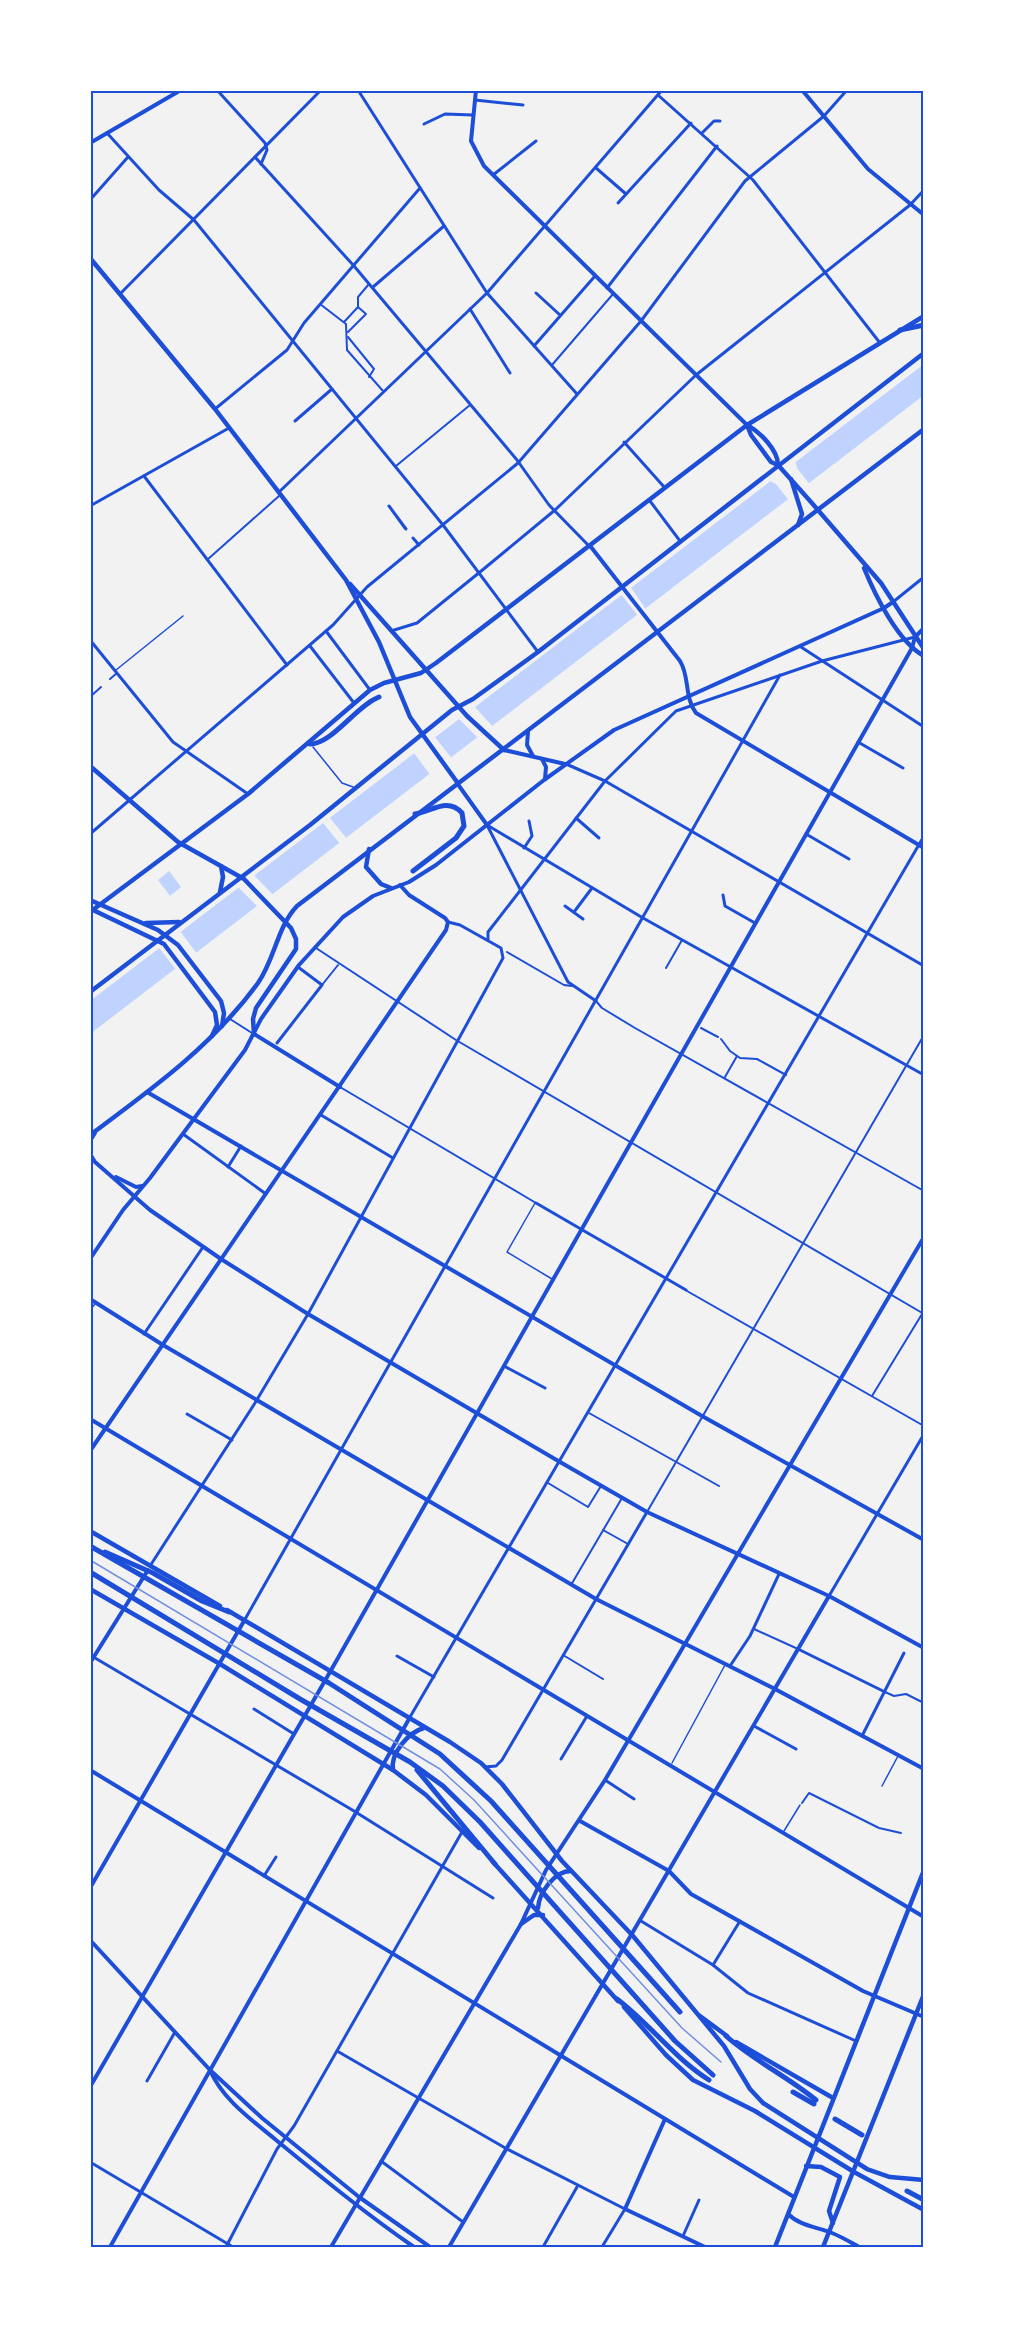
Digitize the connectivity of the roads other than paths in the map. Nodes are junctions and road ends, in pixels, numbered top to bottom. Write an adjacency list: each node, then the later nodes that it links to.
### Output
1 (181, 90): 17 (main road)
2 (217, 90): 21 (street)
3 (321, 90): 21 (street)
4 (358, 90): 31 (street)
5 (476, 90): 10 (main road)
6 (662, 90): 9 (street)
7 (802, 90): 13 (main road)
8 (847, 90): 13 (street)
9 (658, 95): 15 (street); 27 (street)
10 (475, 100): 11 (street); 12 (main road)
11 (523, 105)
12 (473, 115): 16 (street); 26 (main road)
13 (824, 116): 30 (street); 36 (main road)
14 (720, 121): 18 (street)
15 (690, 123): 18 (street); 33 (street)
16 (424, 124)
17 (106, 133): 20 (main road); 23 (street)
18 (702, 133): 22 (street)
19 (536, 141): 29 (street)
20 (90, 143)
21 (266, 146): 24 (street); 25 (street)
22 (717, 146): 30 (street); 46 (street)
23 (128, 157): 34 (street); 38 (street)
24 (255, 157): 25 (street); 38 (street)
25 (261, 165): 42 (street)
26 (484, 166): 28 (street); 29 (main road)
27 (596, 168): 33 (street); 40 (street)
28 (479, 170)
29 (493, 175): 40 (main road)
30 (749, 176): 43 (street); 56 (street)
31 (420, 188): 39 (street); 42 (street)
32 (924, 190): 36 (street)
33 (627, 194): 35 (street)
34 (90, 200)
35 (618, 203)
36 (910, 204): 37 (main road); 43 (street)
37 (924, 214)
38 (194, 220): 50 (street); 62 (street)
39 (444, 226): 45 (street); 47 (street)
40 (545, 227): 44 (main road); 47 (street)
41 (90, 258): 50 (main road)
42 (354, 266): 45 (street); 51 (street)
43 (825, 273): 63 (street); 69 (street)
44 (595, 276): 46 (main road); 54 (street)
45 (370, 286): 52 (street); 65 (street)
46 (607, 288): 49 (main road)
47 (486, 293): 53 (street); 64 (street)
48 (536, 293): 54 (street)
49 (613, 294): 56 (main road); 67 (street)
50 (120, 295): 75 (main road)
51 (320, 304): 57 (street); 62 (street)
52 (358, 307): 57 (street); 60 (street)
53 (470, 309): 65 (street); 68 (street)
54 (560, 315): 64 (street)
55 (924, 316): 59 (main road)
56 (641, 321): 69 (main road); 73 (street)
57 (344, 322): 60 (street)
58 (924, 326): 59 (highway)
59 (900, 330): 63 (main road)
60 (348, 332): 61 (street)
61 (348, 337): 70 (street); 70 (street)
62 (293, 341): 71 (street); 75 (street)
63 (880, 343): 78 (main road)
64 (534, 346): 67 (street)
65 (425, 352): 72 (street); 74 (street)
66 (924, 353): 83 (main road)
67 (552, 366): 73 (street)
68 (510, 373)
69 (696, 375): 78 (main road); 81 (street)
70 (369, 377): 72 (street)
71 (332, 389): 76 (street); 77 (street)
72 (384, 392): 76 (street)
73 (578, 395): 82 (street)
74 (470, 405): 82 (street); 84 (street)
75 (215, 409): 79 (main road)
76 (356, 418): 84 (street); 88 (street)
77 (295, 421)
78 (747, 425): 83 (main road); 87 (main road)
79 (229, 428): 85 (street); 88 (main road)
80 (924, 429): 92 (main road)
81 (624, 442): 87 (street); 91 (street)
82 (518, 463): 91 (street); 93 (street)
83 (778, 465): 86 (main road); 97 (main road)
84 (395, 466): 93 (street)
85 (144, 476): 90 (street); 100 (street)
86 (791, 479): 92 (main road); 94 (main road)
87 (666, 489): 89 (main road)
88 (280, 494): 100 (street); 104 (main road)
89 (650, 501): 97 (street); 99 (main road)
90 (90, 506)
91 (555, 510): 99 (street); 102 (street)
92 (819, 510): 94 (main road); 101 (main road)
93 (443, 525): 98 (street); 102 (street)
94 (796, 527): 115 (main road)
95 (406, 529): 95 (street)
96 (413, 538): 98 (street)
97 (680, 541): 105 (main road)
98 (418, 545): 106 (street)
99 (591, 547): 105 (main road); 110 (main road)
100 (207, 560): 126 (street)
101 (863, 566): 108 (main road); 109 (main road)
102 (480, 573): 110 (street); 114 (street)
103 (924, 577): 108 (street)
104 (346, 580): 106 (main road); 107 (main road)
105 (621, 586): 115 (main road); 123 (main road)
106 (361, 594): 107 (street); 114 (main road)
107 (356, 601): 113 (street); 131 (main road)
108 (893, 602): 109 (main road); 116 (main road)
109 (884, 608): 117 (main road); 120 (main road)
110 (508, 610): 123 (street); 127 (main road)
111 (183, 616): 128 (lane)
112 (924, 628): 116 (main road)
113 (326, 631): 119 (street); 133 (street)
114 (391, 631): 127 (main road)
115 (658, 633): 136 (main road); 142 (main road)
116 (915, 637): 117 (street); 121 (main road); 122 (main road)
117 (904, 638): 121 (main road); 125 (street)
118 (90, 640): 128 (street)
119 (310, 645): 126 (street); 138 (street)
120 (801, 647): 125 (street); 136 (main road)
121 (912, 648): 124 (main road); 137 (main road)
122 (924, 649)
123 (538, 652): 140 (main road)
124 (924, 656)
125 (822, 661): 129 (street); 137 (street)
126 (287, 665): 148 (street)
127 (427, 669): 131 (main road); 140 (main road)
128 (116, 672): 130 (street); 148 (street)
129 (780, 675): 139 (street); 144 (street)
130 (110, 680)
131 (393, 680): 133 (main road); 143 (main road)
132 (102, 687): 134 (street)
133 (370, 690): 138 (main road)
134 (90, 697)
135 (379, 697): 146 (highway)
136 (689, 698): 139 (main road); 151 (main road)
137 (881, 701): 141 (street); 145 (main road)
138 (354, 704): 146 (main road)
139 (691, 704): 144 (main road); 155 (street)
140 (458, 707): 143 (main road); 147 (main road)
141 (924, 727)
142 (528, 732): 147 (main road); 149 (main road)
143 (421, 735): 156 (main road); 157 (main road)
144 (744, 741): 158 (main road); 165 (street)
145 (858, 742): 153 (street); 158 (main road)
146 (310, 744): 157 (lane); 159 (main road)
147 (504, 750): 149 (main road); 156 (main road)
148 (186, 752): 159 (street); 160 (street)
149 (533, 757): 150 (main road)
150 (542, 759): 151 (main road); 154 (main road)
151 (566, 764): 154 (main road); 155 (street)
152 (90, 765): 160 (main road)
153 (903, 768)
154 (544, 780): 164 (main road)
155 (605, 781): 162 (street); 165 (street)
156 (457, 782): 161 (main road); 164 (main road)
157 (359, 785): 179 (main road)
158 (829, 791): 167 (main road); 171 (main road)
159 (248, 794): 170 (main road)
160 (129, 800): 166 (street); 170 (main road)
161 (415, 814): 174 (main road); 178 (highway)
162 (576, 818): 169 (street); 175 (street)
163 (529, 821): 172 (street)
164 (487, 825): 172 (street); 181 (main road); 184 (street)
165 (692, 832): 180 (street); 192 (street)
166 (90, 834)
167 (806, 834): 176 (street); 180 (main road)
168 (924, 836): 171 (street)
169 (599, 838)
170 (181, 844): 177 (main road); 188 (main road)
171 (919, 845): 173 (main road); 199 (street)
172 (524, 848): 175 (street)
173 (924, 848)
174 (369, 849): 182 (main road); 196 (main road)
175 (543, 859): 183 (street); 184 (street)
176 (849, 860)
177 (221, 866): 179 (main road); 185 (main road)
178 (413, 871)
179 (244, 879): 185 (main road); 196 (main road)
180 (778, 882): 198 (main road); 199 (street)
181 (400, 885): 182 (main road); 197 (main road)
182 (391, 888): 204 (main road)
183 (592, 888): 191 (street); 192 (street)
184 (521, 889): 202 (street); 212 (street)
185 (219, 895): 195 (main road)
186 (723, 895): 198 (street)
187 (90, 900): 188 (main road)
188 (100, 904): 190 (main road); 194 (main road)
189 (565, 906): 191 (street)
190 (91, 910): 201 (main road)
191 (574, 912): 193 (street)
192 (643, 918): 203 (street); 214 (street)
193 (582, 919)
194 (140, 922): 195 (main road); 200 (main road)
195 (183, 922): 200 (main road)
196 (285, 922): 217 (main road); 220 (main road)
197 (448, 922): 202 (street); 215 (main road)
198 (755, 923): 207 (main road)
199 (867, 934): 208 (street); 216 (street)
200 (166, 935): 201 (main road); 219 (main road)
201 (159, 940): 213 (main road); 223 (main road)
202 (488, 940): 205 (street)
203 (682, 940): 207 (street); 210 (street)
204 (315, 946): 206 (street); 209 (main road)
205 (505, 951): 212 (street); 222 (street)
206 (338, 965): 211 (street); 215 (street)
207 (730, 966): 216 (street); 218 (main road)
208 (924, 966)
209 (298, 967): 211 (street); 220 (main road)
210 (666, 968)
211 (322, 985): 224 (street)
212 (572, 986): 214 (street)
213 (90, 992)
214 (596, 1001): 225 (street); 233 (street)
215 (397, 1003): 222 (street); 231 (main road)
216 (820, 1016): 227 (street); 228 (street)
217 (230, 1019): 219 (main road); 220 (street)
218 (699, 1027): 225 (main road); 226 (street)
219 (220, 1031): 223 (main road)
220 (254, 1034): 231 (main road); 236 (main road)
221 (924, 1035): 227 (street)
222 (456, 1040): 233 (street); 237 (street)
223 (209, 1041): 232 (main road)
224 (277, 1043)
225 (680, 1053): 230 (street); 242 (main road)
226 (737, 1056): 228 (street); 230 (street)
227 (907, 1065): 229 (street); 244 (street)
228 (786, 1074): 234 (street)
229 (924, 1075)
230 (724, 1078): 234 (street)
231 (340, 1087): 235 (main road); 237 (street)
232 (147, 1092): 236 (main road); 238 (main road)
233 (543, 1092): 242 (street); 250 (street)
234 (770, 1102): 244 (street); 253 (street)
235 (321, 1115): 246 (street); 248 (main road)
236 (194, 1119): 239 (main road); 243 (main road)
237 (409, 1128): 246 (street); 250 (street)
238 (97, 1130): 240 (main road); 241 (main road)
239 (183, 1134): 247 (street); 251 (main road)
240 (90, 1135)
241 (90, 1141)
242 (630, 1142): 253 (street); 258 (main road)
243 (241, 1146): 247 (street); 248 (main road)
244 (856, 1152): 252 (street); 260 (street)
245 (90, 1154): 249 (main road)
246 (393, 1158): 257 (street)
247 (228, 1167): 254 (street)
248 (282, 1170): 254 (main road); 257 (main road)
249 (110, 1174): 251 (main road); 255 (main road)
250 (494, 1178): 256 (street); 264 (street)
251 (144, 1185): 255 (main road)
252 (924, 1191)
253 (717, 1192): 260 (street); 265 (street)
254 (266, 1194): 263 (main road)
255 (135, 1196): 261 (main road); 262 (main road)
256 (536, 1203): 258 (street); 266 (lane)
257 (362, 1217): 264 (main road); 272 (street)
258 (582, 1230): 265 (street); 266 (main road)
259 (923, 1240): 268 (main road)
260 (803, 1243): 268 (street); 275 (street)
261 (203, 1247): 263 (main road); 276 (street)
262 (90, 1259)
263 (221, 1259): 272 (main road); 277 (main road)
264 (444, 1265): 274 (main road); 278 (street)
265 (667, 1279): 267 (street); 280 (street)
266 (553, 1280): 274 (main road)
267 (686, 1290): 275 (street)
268 (890, 1294): 273 (street); 281 (main road)
269 (90, 1299): 270 (main road)
270 (95, 1303): 271 (lane); 276 (main road)
271 (90, 1310)
272 (308, 1314): 278 (main road); 284 (street)
273 (923, 1314): 283 (street)
274 (532, 1318): 279 (main road); 280 (main road)
275 (753, 1329): 281 (street); 288 (street)
276 (144, 1334): 277 (main road)
277 (163, 1345): 284 (main road); 291 (main road)
278 (390, 1362): 287 (main road); 294 (street)
279 (504, 1366): 282 (street); 287 (main road)
280 (617, 1366): 285 (street); 288 (main road)
281 (840, 1378): 283 (street); 298 (main road)
282 (545, 1388)
283 (872, 1396): 290 (street)
284 (257, 1400): 293 (street); 294 (main road)
285 (589, 1413): 296 (street); 297 (street)
286 (187, 1414): 293 (street)
287 (477, 1414): 296 (main road); 304 (main road)
288 (702, 1416): 297 (street); 298 (main road)
289 (90, 1419): 291 (main road)
290 (924, 1426)
291 (106, 1428): 295 (main road); 300 (main road)
292 (924, 1434): 306 (street)
293 (232, 1440): 300 (street)
294 (341, 1449): 304 (main road); 309 (street)
295 (90, 1451)
296 (560, 1462): 299 (street); 301 (main road)
297 (676, 1462): 302 (street); 305 (street)
298 (789, 1464): 306 (main road); 314 (main road)
299 (548, 1483): 301 (street); 313 (street)
300 (203, 1485): 309 (main road); 315 (street)
301 (601, 1486): 303 (main road)
302 (719, 1486)
303 (622, 1498): 305 (main road); 307 (street)
304 (427, 1500): 313 (main road); 320 (main road)
305 (647, 1512): 311 (street); 314 (main road)
306 (877, 1513): 310 (main road); 321 (street)
307 (603, 1530): 311 (street); 318 (street)
308 (90, 1531): 315 (main road)
309 (291, 1536): 320 (main road); 325 (street)
310 (924, 1540)
311 (628, 1544): 322 (street)
312 (91, 1547): 324 (highway); 410 (highway)
313 (509, 1549): 318 (main road); 327 (street)
314 (737, 1554): 317 (main road); 329 (main road)
315 (150, 1568): 323 (main road); 324 (main road)
316 (90, 1572): 361 (highway)
317 (779, 1574): 321 (main road); 326 (street)
318 (571, 1585): 322 (main road)
319 (90, 1589): 323 (main road)
320 (377, 1589): 327 (main road); 340 (main road)
321 (829, 1596): 328 (main road); 332 (main road)
322 (596, 1599): 329 (main road); 334 (street)
323 (125, 1606): 335 (main road); 338 (main road)
324 (229, 1612): 325 (main road)
325 (244, 1621): 338 (main road); 340 (main road)
326 (754, 1629): 332 (street); 339 (street)
327 (458, 1636): 341 (street); 343 (main road)
328 (911, 1640): 330 (street); 331 (main road)
329 (685, 1644): 339 (main road); 356 (main road)
330 (907, 1647)
331 (924, 1648)
332 (798, 1649): 344 (main road); 345 (street)
333 (904, 1653): 345 (street)
334 (563, 1655): 342 (street); 343 (street)
335 (92, 1656): 337 (main road); 348 (street)
336 (397, 1656): 341 (street)
337 (90, 1663)
338 (220, 1664): 348 (main road); 349 (main road)
339 (728, 1665): 344 (main road); 362 (lane)
340 (328, 1674): 349 (main road); 351 (main road)
341 (434, 1677): 351 (street)
342 (603, 1679)
343 (544, 1688): 350 (main road); 364 (street)
344 (775, 1689): 352 (main road); 355 (main road)
345 (885, 1692): 346 (street); 355 (street)
346 (924, 1703)
347 (254, 1709): 354 (street)
348 (190, 1714): 363 (street); 372 (main road)
349 (305, 1714): 354 (main road); 360 (main road)
350 (588, 1714): 356 (main road); 359 (street)
351 (408, 1720): 353 (main road); 360 (main road)
352 (754, 1726): 357 (street); 370 (main road)
353 (425, 1728): 364 (main road); 367 (main road)
354 (294, 1734): 363 (main road)
355 (862, 1736): 358 (main road)
356 (629, 1739): 362 (main road); 368 (main road)
357 (796, 1749)
358 (898, 1755): 365 (main road); 369 (lane)
359 (561, 1759)
360 (384, 1761): 367 (main road); 374 (main road)
361 (410, 1762): 382 (highway); 407 (highway)
362 (671, 1764): 370 (main road)
363 (276, 1765): 374 (street); 379 (main road)
364 (485, 1767): 380 (main road)
365 (924, 1769)
366 (90, 1770): 372 (main road)
367 (393, 1770): 376 (main road)
368 (605, 1780): 371 (street); 375 (main road)
369 (882, 1786)
370 (716, 1791): 377 (main road); 386 (main road)
371 (634, 1799)
372 (141, 1801): 379 (main road); 388 (main road)
373 (801, 1804): 377 (lane); 378 (street)
374 (356, 1813): 383 (street); 391 (main road)
375 (580, 1821): 380 (main road); 386 (main road)
376 (462, 1831): 382 (main road); 383 (street)
377 (784, 1832): 392 (main road)
378 (901, 1833)
379 (225, 1852): 387 (main road); 405 (main road)
380 (556, 1854): 385 (main road); 390 (main road)
381 (276, 1857): 387 (street)
382 (495, 1864): 390 (main road)
383 (442, 1865): 389 (street); 401 (street)
384 (924, 1870): 392 (main road)
385 (571, 1871): 393 (main road); 399 (main road)
386 (669, 1871): 396 (main road); 397 (main road)
387 (264, 1876): 391 (main road)
388 (90, 1888)
389 (493, 1898)
390 (531, 1898): 393 (main road); 398 (main road)
391 (306, 1901): 401 (main road); 418 (main road)
392 (909, 1907): 395 (main road); 406 (main road)
393 (538, 1908): 394 (main road)
394 (543, 1915): 398 (main road); 403 (main road)
395 (924, 1917)
396 (641, 1921): 399 (main road); 402 (street)
397 (740, 1922): 402 (street); 406 (main road)
398 (521, 1924): 408 (main road)
399 (633, 1935): 403 (main road); 409 (main road)
400 (90, 1940): 405 (main road)
401 (391, 1954): 408 (main road); 416 (street)
402 (713, 1965): 415 (street)
403 (605, 1982): 407 (main road); 417 (main road)
404 (924, 1994): 411 (main road)
405 (142, 1995): 413 (main road); 419 (main road)
406 (874, 1996): 411 (main road); 415 (main road)
407 (617, 1999): 431 (main road)
408 (475, 2003): 417 (main road); 423 (main road)
409 (692, 2010): 414 (main road); 429 (main road)
410 (680, 2012)
411 (917, 2013): 412 (main road); 435 (main road)
412 (924, 2017)
413 (175, 2032): 418 (main road); 420 (street)
414 (726, 2036): 422 (highway); 424 (main road)
415 (856, 2041): 424 (main road)
416 (337, 2051): 423 (street); 428 (street)
417 (561, 2056): 425 (main road); 432 (main road)
418 (210, 2070): 428 (main road); 430 (main road); 441 (main road)
419 (92, 2077): 421 (main road)
420 (147, 2081)
421 (90, 2087)
422 (793, 2092)
423 (418, 2098): 432 (street); 433 (main road)
424 (833, 2098): 429 (main road)
425 (665, 2119): 443 (main road); 447 (main road)
426 (835, 2119): 427 (highway)
427 (862, 2135)
428 (286, 2138): 430 (street); 442 (main road)
429 (817, 2138): 431 (main road); 435 (main road)
430 (281, 2144): 446 (main road); 454 (street)
431 (814, 2147): 436 (main road); 437 (main road)
432 (507, 2149): 439 (street); 450 (main road)
433 (381, 2161): 442 (main road); 450 (street)
434 (90, 2162): 441 (street)
435 (857, 2164): 437 (main road); 438 (main road)
436 (806, 2166): 443 (main road); 451 (main road)
437 (854, 2172): 448 (main road); 451 (main road)
438 (924, 2180)
439 (577, 2187): 447 (street); 455 (street)
440 (907, 2191): 445 (highway)
441 (141, 2193): 454 (street); 456 (main road)
442 (359, 2197): 446 (main road); 460 (main road)
443 (794, 2197): 449 (main road)
444 (699, 2200): 453 (street)
445 (924, 2200)
446 (355, 2205): 458 (main road); 459 (main road)
447 (625, 2209): 453 (main road); 462 (street)
448 (924, 2211)
449 (788, 2214): 452 (main road); 464 (main road)
450 (463, 2222): 461 (main road)
451 (834, 2223): 452 (main road)
452 (830, 2232): 465 (main road); 466 (main road)
453 (683, 2236): 463 (main road)
454 (226, 2245): 457 (street)
455 (545, 2246)
456 (110, 2247)
457 (233, 2247)
458 (331, 2247)
459 (414, 2247)
460 (430, 2247)
461 (449, 2247)
462 (602, 2247)
463 (705, 2247)
464 (775, 2247)
465 (823, 2247)
466 (859, 2247)

